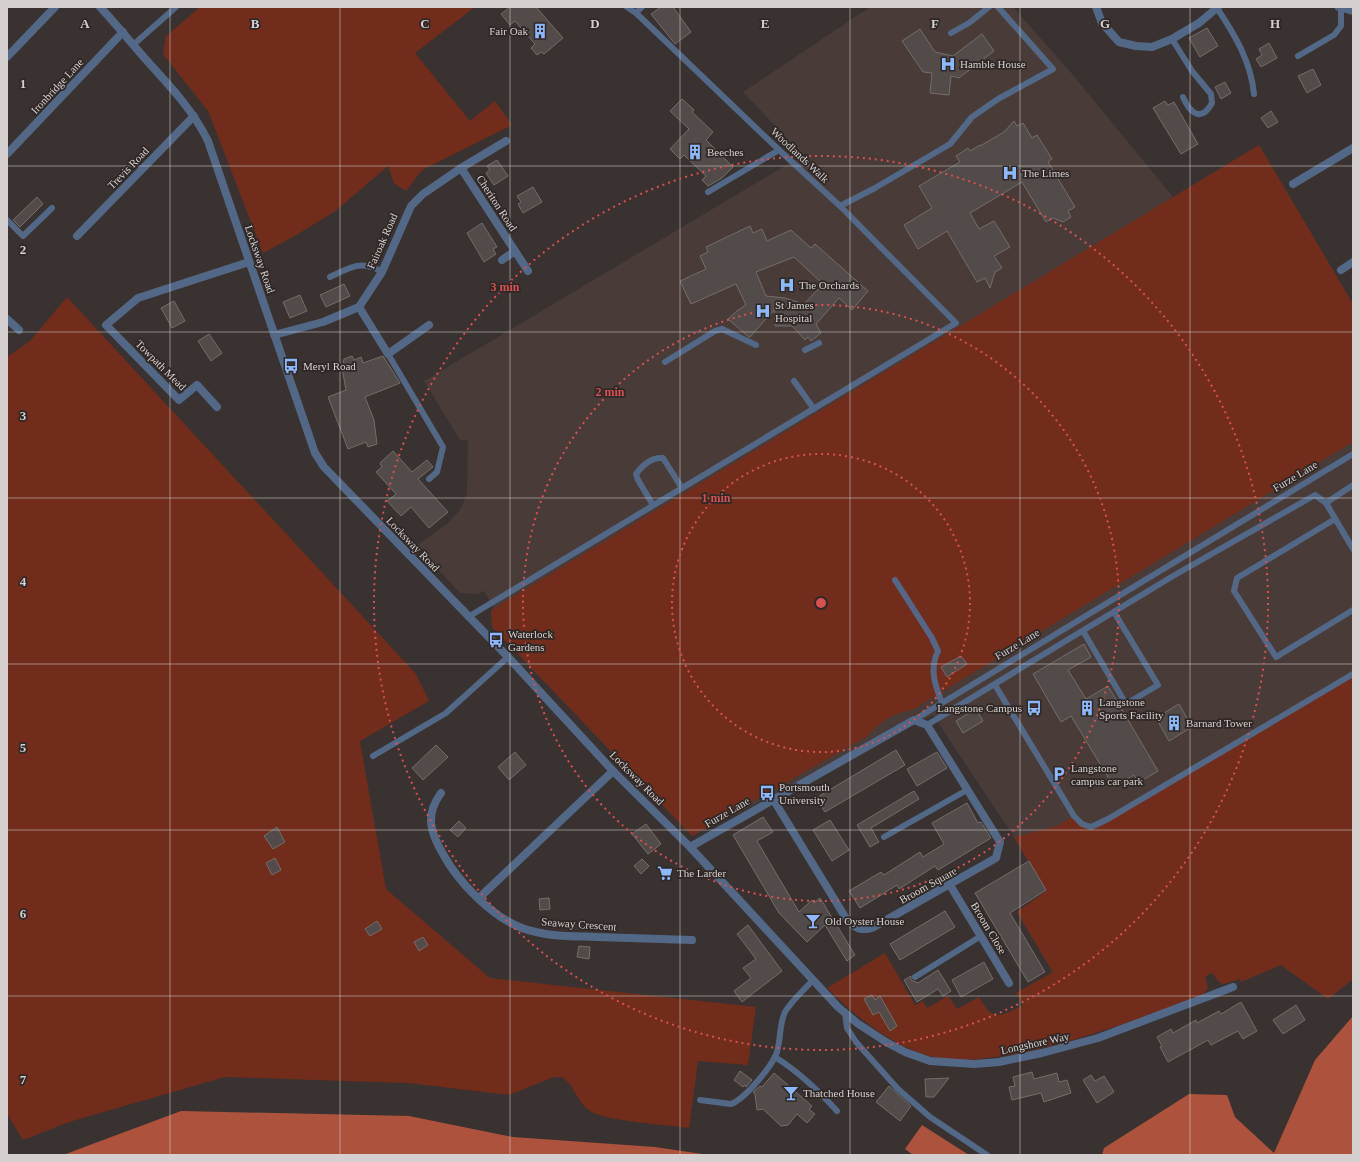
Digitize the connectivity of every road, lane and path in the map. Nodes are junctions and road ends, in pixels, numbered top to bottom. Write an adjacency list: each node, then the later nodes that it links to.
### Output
1 (55, 7): 18 (street)
2 (100, 7): 13 (street, Locksway Road)
3 (176, 7): 16 (lane)
4 (626, 7): 12 (lane, Woodlands Walk)
5 (642, 7): 12 (lane)
6 (989, 7): 14 (lane)
7 (998, 7): 29 (lane)
8 (1096, 7): 15 (street)
9 (1217, 8): 15 (street); 19 (lane)
10 (1340, 8): 11 (street); 17 (lane)
11 (1353, 11)
12 (636, 13): 24 (lane, Woodlands Walk)
13 (123, 32): 16 (street, Locksway Road); 25 (street, Ironbridge Lane)
14 (951, 33)
15 (1172, 38): 20 (lane)
16 (133, 45): 21 (street, Locksway Road)
17 (1298, 56)
18 (7, 57)
19 (1254, 94)
20 (1183, 97)
21 (194, 116): 32 (street, Trevis Road); 35 (street, Locksway Road)
22 (506, 141): 26 (street, Fairoak Road)
23 (1353, 148): 27 (street)
24 (779, 150): 28 (lane); 29 (lane, Woodlands Walk)
25 (7, 154)
26 (461, 168): 33 (street, Cheriton Road); 39 (street, Fairoak Road)
27 (1293, 184)
28 (708, 192)
29 (840, 206): 53 (lane, Woodlands Walk)
30 (52, 208): 31 (lane)
31 (7, 220)
32 (77, 236)
33 (515, 250): 34 (street); 38 (street, Cheriton Road)
34 (502, 260)
35 (249, 262): 45 (street, Locksway Road); 52 (street, Towpath Mead)
36 (1353, 262): 37 (street)
37 (1341, 270)
38 (528, 271)
39 (382, 272): 40 (lane); 41 (street, Fairoak Road)
40 (330, 277)
41 (359, 307): 45 (street); 49 (street)
42 (7, 319): 44 (street)
43 (429, 325): 49 (street)
44 (19, 330)
45 (274, 335): 65 (street, Locksway Road)
46 (819, 343): 48 (lane)
47 (756, 345): 50 (lane)
48 (805, 350)
49 (388, 354): 55 (lane)
50 (665, 362)
51 (794, 381): 53 (lane)
52 (217, 407)
53 (814, 409): 57 (lane)
54 (1353, 454): 70 (lane, Furze Lane)
55 (429, 479)
56 (1353, 485): 58 (lane)
57 (682, 488): 59 (lane); 59 (lane)
58 (1326, 503): 60 (lane); 64 (lane)
59 (654, 505): 65 (lane)
60 (1335, 519): 61 (lane); 63 (lane)
61 (1353, 549)
62 (895, 580): 70 (lane)
63 (1353, 610)
64 (1114, 612): 66 (lane); 66 (lane)
65 (468, 617): 67 (street, Locksway Road)
66 (1083, 631): 69 (lane)
67 (508, 657): 73 (lane); 74 (street, Locksway Road)
68 (1353, 674): 69 (lane)
69 (995, 684): 72 (lane)
70 (942, 703): 71 (lane, Furze Lane)
71 (914, 720): 72 (street); 77 (street, Furze Lane)
72 (927, 725): 75 (street, Broom Square)
73 (373, 756)
74 (613, 771): 79 (street, Locksway Road); 81 (street)
75 (967, 790): 78 (lane); 80 (street, Broom Square)
76 (441, 793): 81 (street, Seaway Crescent)
77 (773, 799): 79 (street, Furze Lane); 80 (street, Broom Square)
78 (884, 837)
79 (690, 847): 85 (street, Locksway Road)
80 (950, 885): 82 (street, Broom Close)
81 (479, 898): 83 (street, Seaway Crescent)
82 (981, 936): 84 (lane); 86 (street, Broom Close)
83 (692, 940)
84 (915, 977)
85 (814, 980): 88 (street, Locksway Road); 89 (lane)
86 (1010, 983)
87 (1232, 987): 88 (street, Longshore Way)
88 (845, 1013): 92 (lane)
89 (775, 1057): 90 (lane); 91 (lane)
90 (700, 1100)
91 (838, 1111)
92 (987, 1155)

